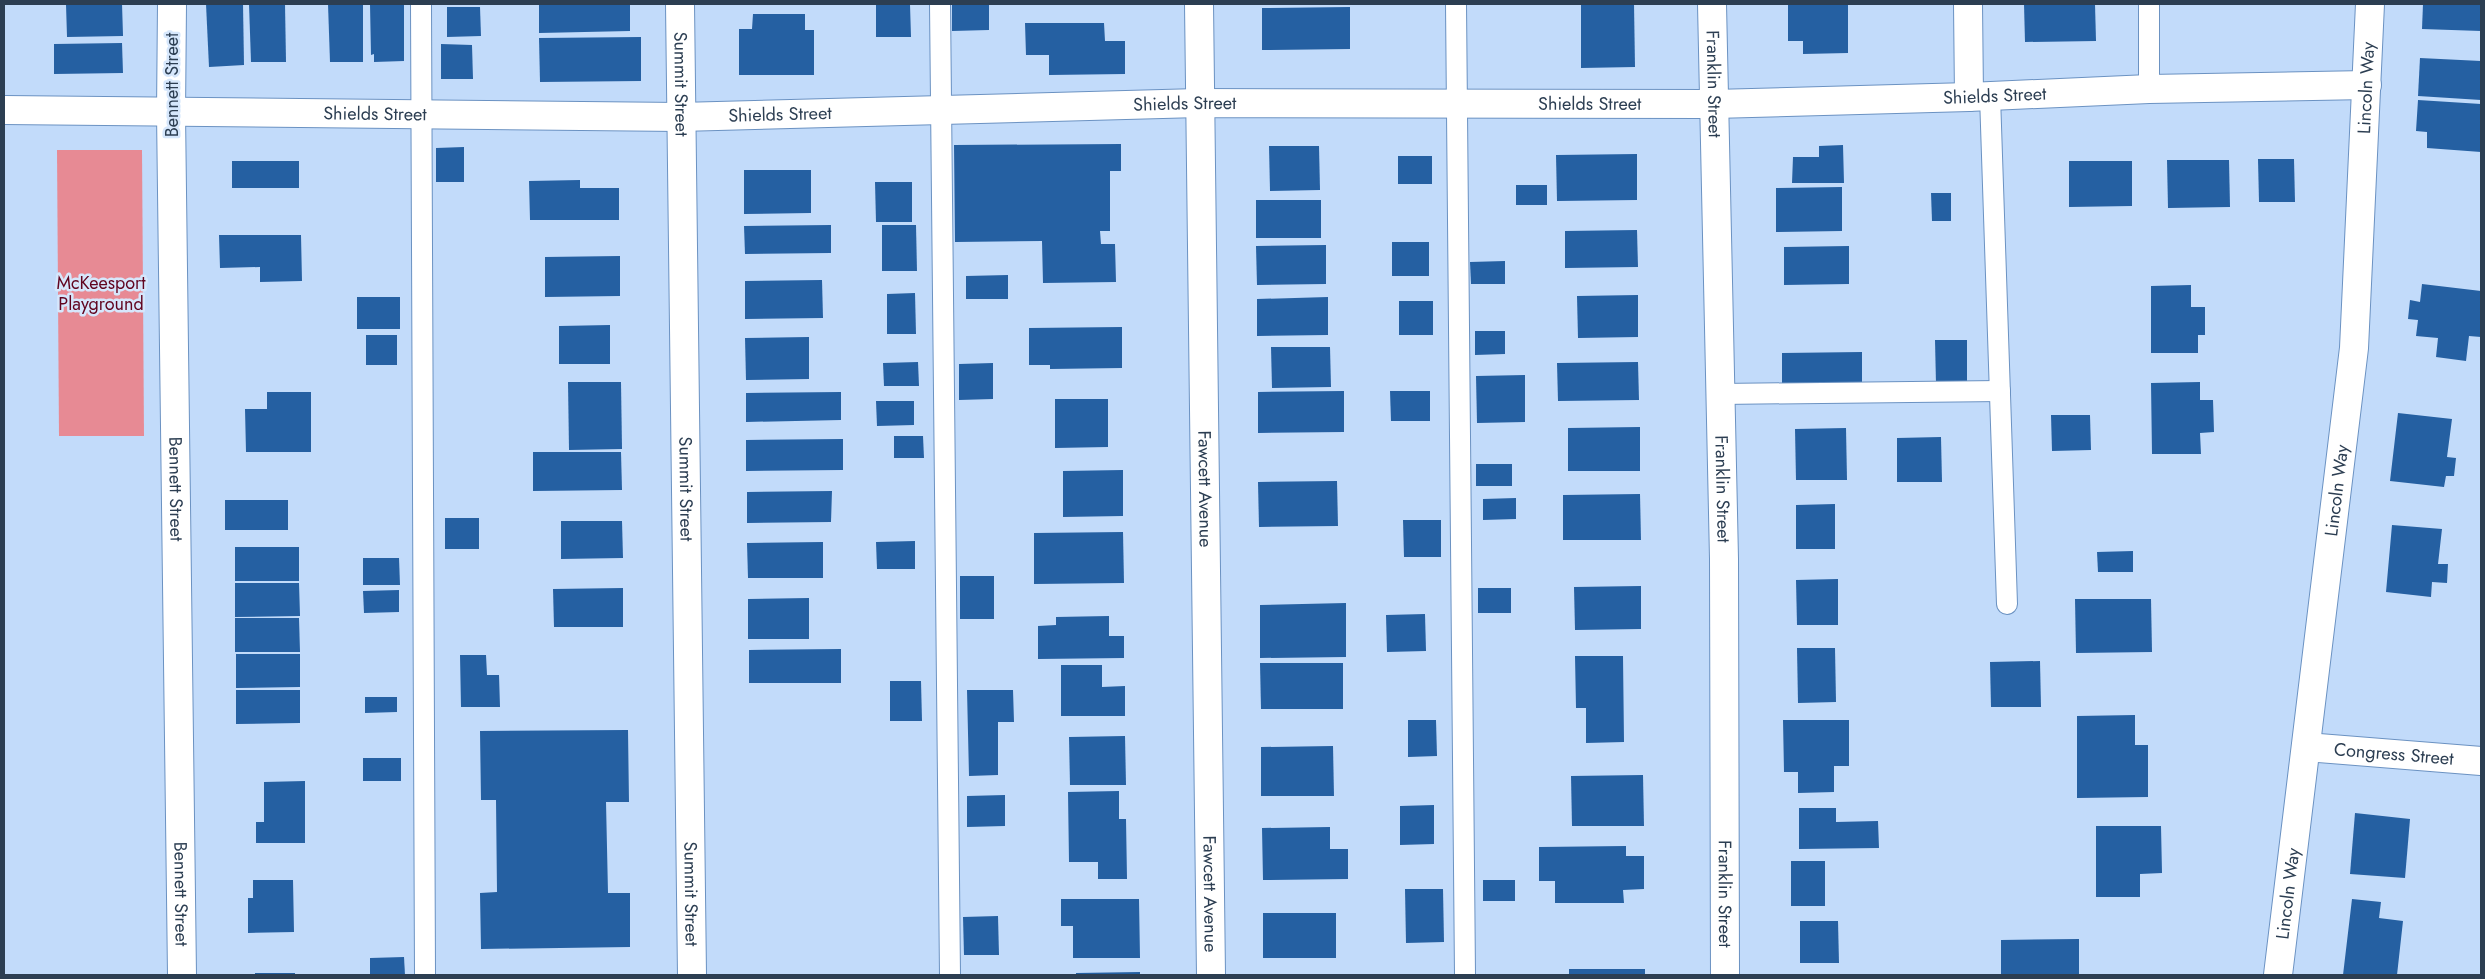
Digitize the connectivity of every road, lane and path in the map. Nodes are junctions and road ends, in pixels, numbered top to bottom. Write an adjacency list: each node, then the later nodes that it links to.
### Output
1 (172, 4): 19 (street, Bennett Street)
2 (421, 4): 20 (lane)
3 (680, 4): 21 (street, Summit Street)
4 (940, 4): 18 (lane)
5 (1199, 4): 14 (street, Fawcett Avenue)
6 (1456, 4): 15 (lane)
7 (1712, 4): 16 (street, Franklin Street)
8 (1968, 4): 13 (street)
9 (2149, 4): 12 (lane)
10 (2370, 4): 11 (street, Lincoln Way)
11 (2367, 85): 12 (street, Shields Street); 25 (street, Lincoln Way)
12 (2149, 89): 13 (street, Shields Street)
13 (1979, 96): 16 (street, Shields Street); 22 (lane)
14 (1199, 103): 15 (street, Shields Street); 18 (street, Shields Street); 31 (street, Fawcett Avenue)
15 (1457, 103): 16 (street, Shields Street); 32 (lane)
16 (1714, 104): 23 (street, Franklin Street)
17 (4, 110): 19 (street, Shields Street)
18 (939, 110): 21 (street, Shields Street); 30 (lane)
19 (171, 113): 20 (street, Shields Street); 27 (street, Bennett Street)
20 (420, 115): 21 (street, Shields Street); 28 (lane)
21 (680, 117): 29 (street, Summit Street)
22 (2000, 391): 23 (lane); 24 (lane)
23 (1720, 394): 33 (street, Franklin Street)
24 (2007, 604)
25 (2306, 747): 26 (street, Congress Street); 34 (street, Lincoln Way)
26 (2481, 761)
27 (182, 975)
28 (425, 975)
29 (692, 975)
30 (950, 975)
31 (1211, 975)
32 (1465, 975)
33 (1725, 975)
34 (2278, 975)

